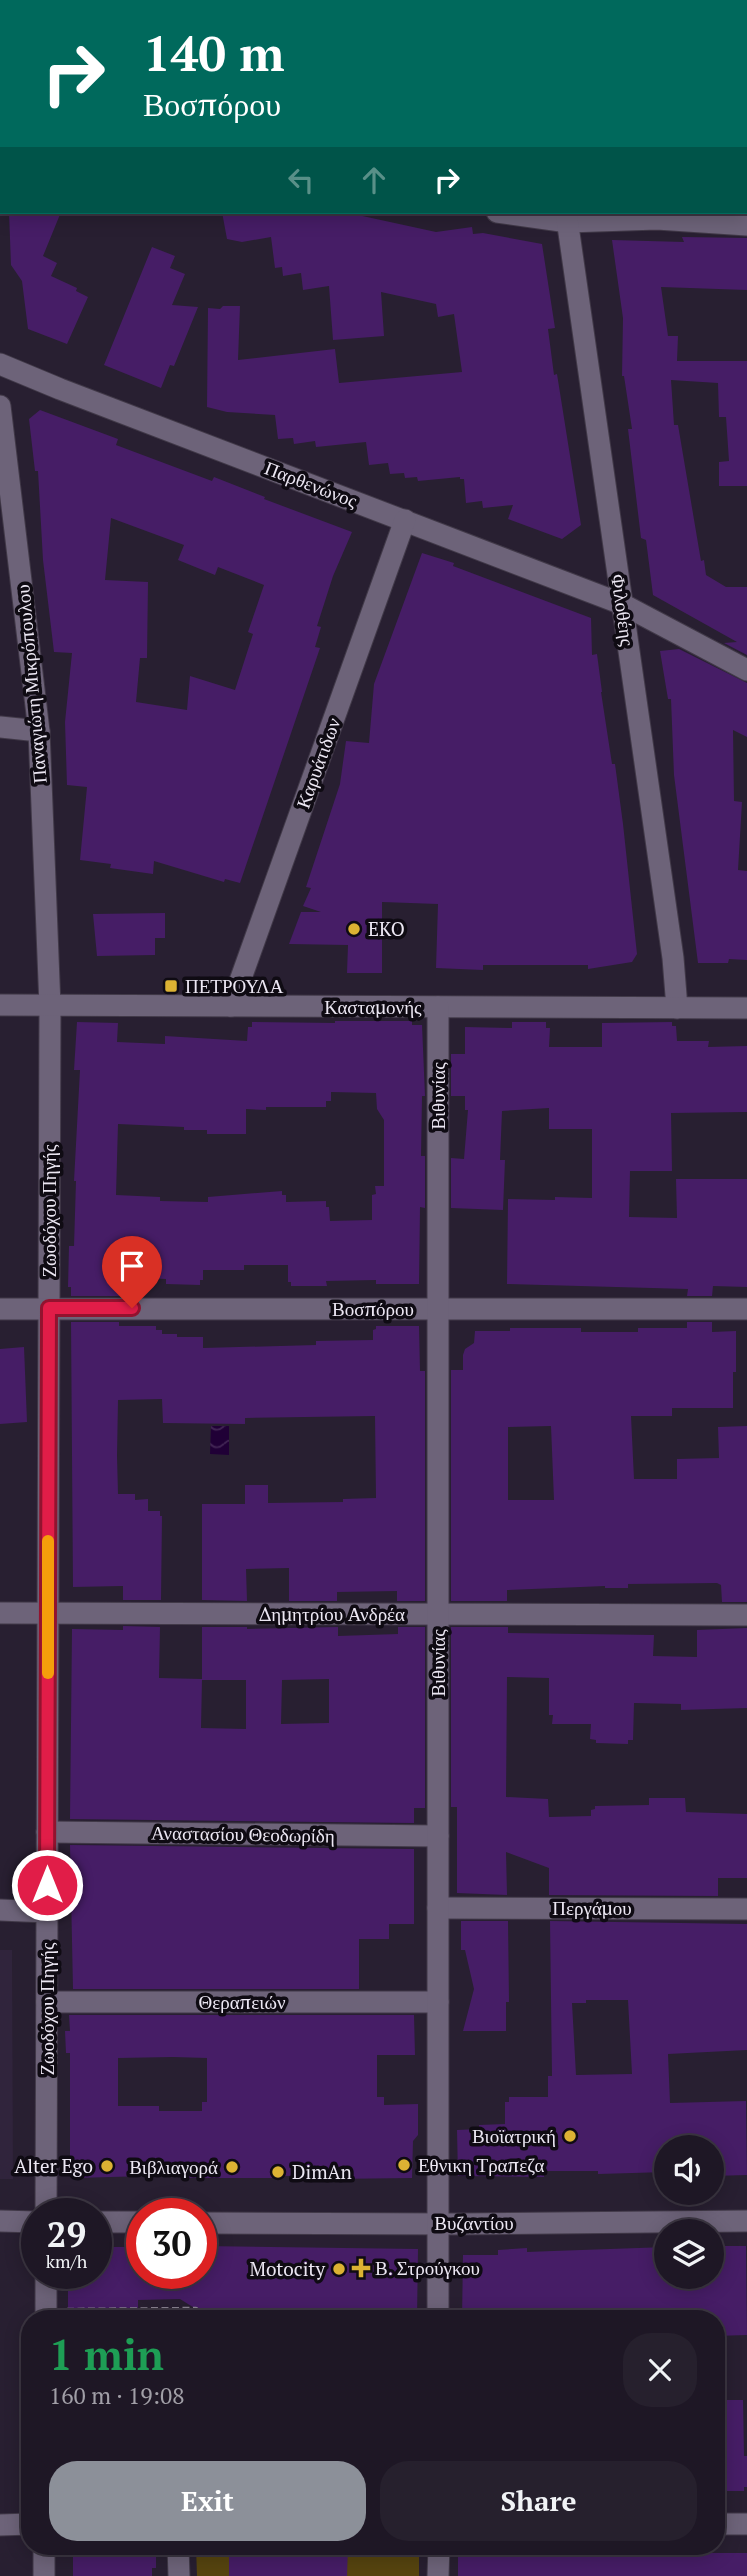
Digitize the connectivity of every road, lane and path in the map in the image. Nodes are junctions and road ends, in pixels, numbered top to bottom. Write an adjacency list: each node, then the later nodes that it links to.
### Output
1 (524, 214): 2 (street)
2 (567, 217): 3 (street); 7 (street, Φιλοθέης)
3 (747, 225)
4 (0, 364): 6 (street, Παρθενώνος)
5 (0, 406): 10 (street, Παναγιώτη Μικρόπουλου)
6 (405, 520): 7 (street, Παρθενώνος); 13 (street, Καρυάτιδων)
7 (622, 604): 8 (street, Παρθενώνος); 15 (street, Φιλοθέης)
8 (747, 670)
9 (0, 727): 10 (street)
10 (39, 731): 12 (street, Παναγιώτη Μικρόπουλου)
11 (0, 1006): 12 (street, Κασταμονής)
12 (50, 1006): 13 (street, Κασταμονής); 17 (street, Ζωοδόχου Πηγής)
13 (231, 1006): 14 (street, Κασταμονής)
14 (439, 1007): 15 (street, Κασταμονής); 19 (street, Βιθυνίας)
15 (677, 1008): 16 (street, Κασταμονής)
16 (747, 1008)
17 (49, 1308): 18 (street, Βοσπόρου); 19 (street, Βοσπόρου); 22 (street, Ζωοδόχου Πηγής)
18 (0, 1309)
19 (438, 1309): 20 (street, Βοσπόρου); 23 (street, Βιθυνίας)
20 (747, 1309)
21 (0, 1614): 22 (street, Δημητρίου Ανδρέα)
22 (48, 1614): 23 (street, Δημητρίου Ανδρέα); 25 (street, Ζωοδόχου Πηγής)
23 (438, 1614): 24 (street, Δημητρίου Ανδρέα); 26 (street, Βιθυνίας)
24 (747, 1615)
25 (47, 1832): 26 (street, Αναστασίου Θεοδωρίδη); 30 (street, Ζωοδόχου Πηγής)
26 (438, 1836): 27 (street, Βιθυνίας)
27 (438, 1908): 28 (street, Περγάμου); 32 (street, Βιθυνίας)
28 (747, 1909)
29 (0, 1910): 30 (street)
30 (47, 1912): 31 (street, Ζωοδόχου Πηγής)
31 (47, 2002): 32 (street, Θεραπειών); 33 (street, Ζωοδόχου Πηγής)
32 (438, 2002): 38 (street, Βιθυνίας)
33 (46, 2198)
34 (0, 2221): 36 (street)
35 (747, 2221): 38 (street, Βυζαντίου)
36 (21, 2222)
37 (217, 2222): 38 (street, Βυζαντίου)
38 (438, 2223): 43 (street, Βιθυνίας)
39 (46, 2289): 40 (street)
40 (46, 2310)
41 (166, 2310): 42 (path)
42 (196, 2310)
43 (438, 2310)
44 (21, 2524): 47 (street)
45 (725, 2524): 46 (street)
46 (747, 2524)
47 (0, 2525)
48 (44, 2555): 51 (street)
49 (178, 2555): 52 (street)
50 (439, 2555): 53 (street)
51 (44, 2576)
52 (179, 2576)
53 (438, 2576)

